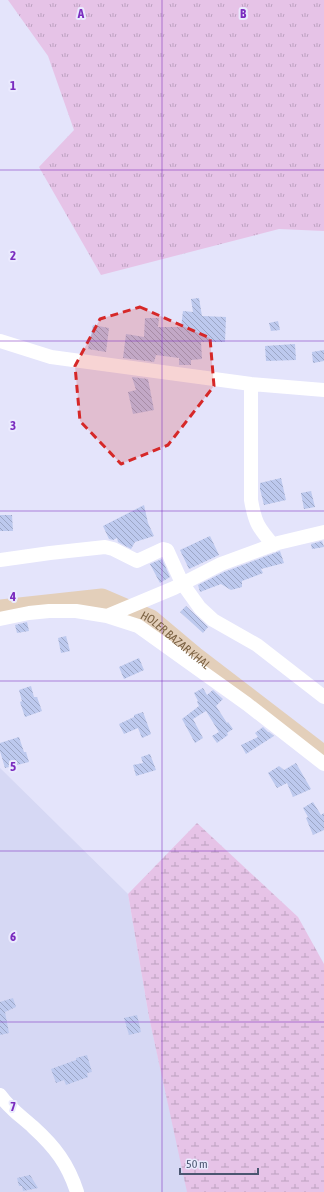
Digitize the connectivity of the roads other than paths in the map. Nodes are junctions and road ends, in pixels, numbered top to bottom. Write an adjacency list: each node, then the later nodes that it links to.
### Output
1 (0, 341): 2 (street)
2 (251, 384): 3 (street); 5 (street)
3 (324, 390)
4 (324, 532): 5 (street)
5 (273, 545): 7 (street)
6 (0, 560): 7 (street)
7 (182, 583): 8 (street); 10 (street)
8 (110, 614): 9 (street); 11 (street)
9 (0, 620)
10 (324, 697)
11 (324, 764)
12 (0, 1095): 13 (street)
13 (77, 1192)

